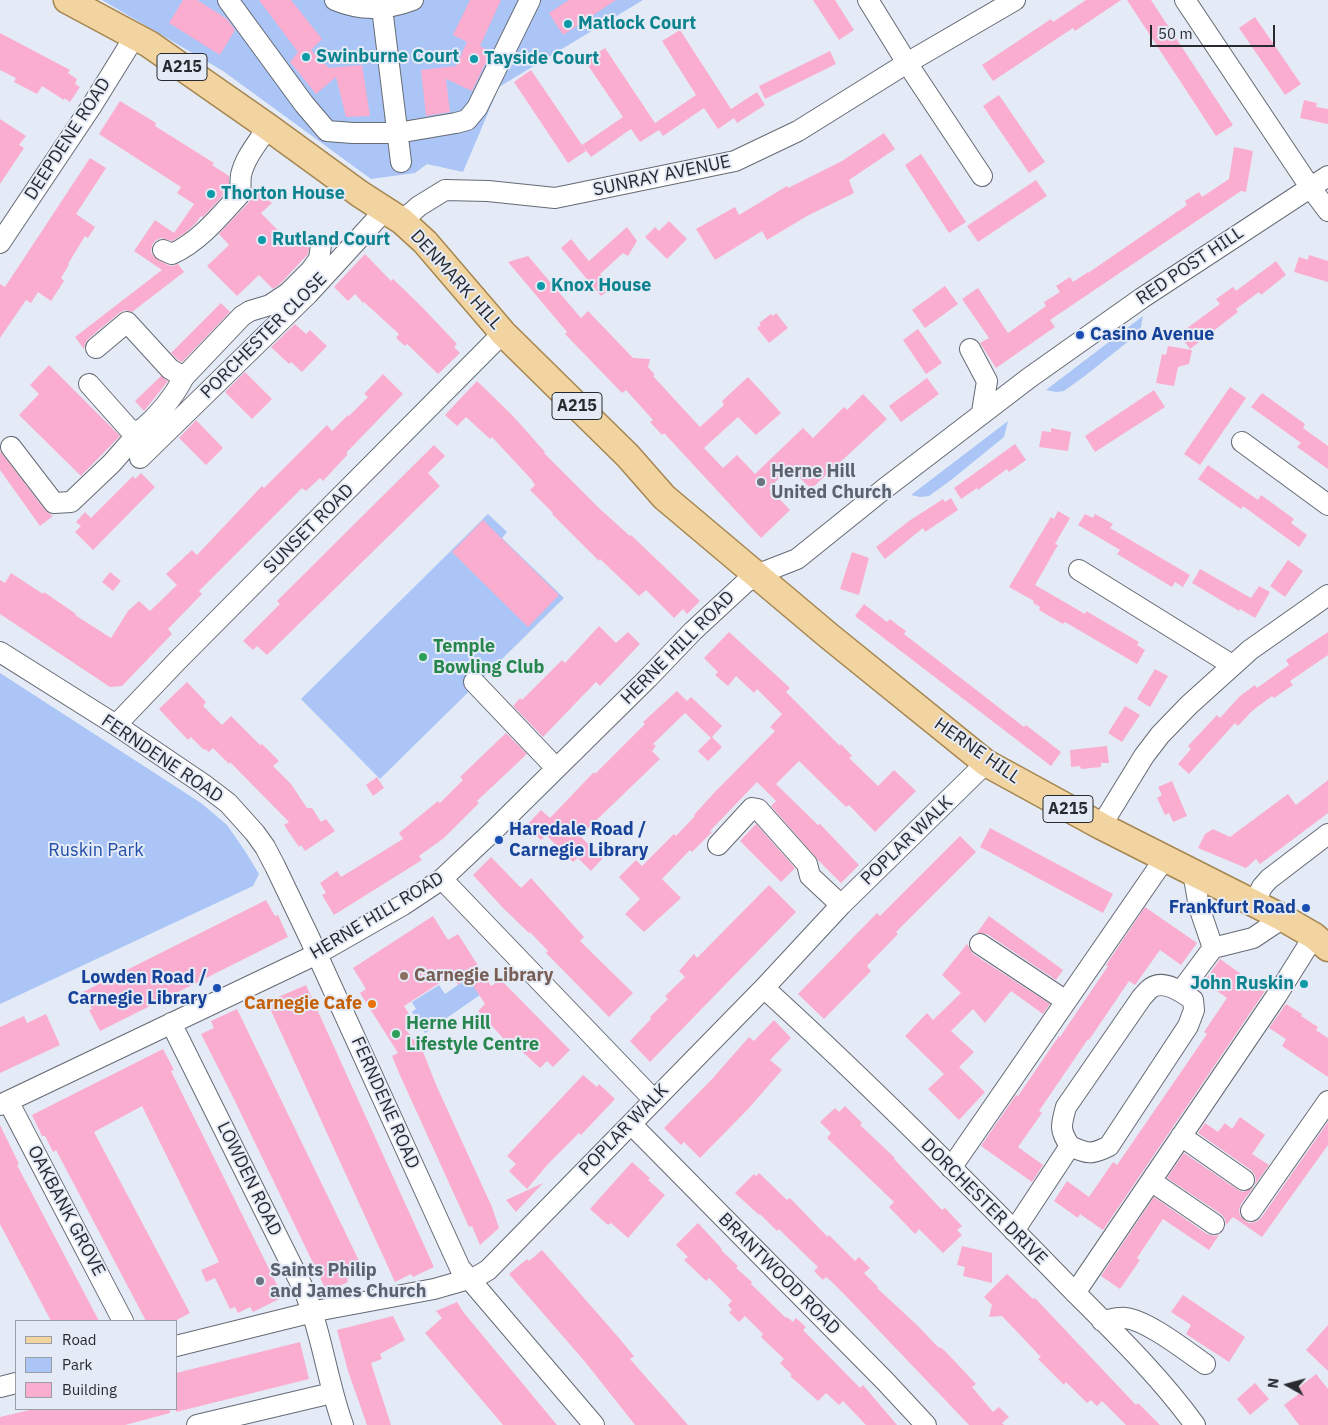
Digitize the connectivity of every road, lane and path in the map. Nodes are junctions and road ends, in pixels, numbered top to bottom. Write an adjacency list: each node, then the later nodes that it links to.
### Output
1 (67, 0): 10 (main road, DENMARK HILL / A215)
2 (228, 0): 13 (street)
3 (335, 0): 9 (street)
4 (413, 0): 9 (street)
5 (530, 0): 13 (street)
6 (868, 0): 11 (street)
7 (1015, 0): 11 (street, SUNRAY AVENUE)
8 (1185, 0): 17 (street)
9 (382, 8): 13 (street)
10 (135, 36): 12 (main road, DENMARK HILL / A215); 20 (street, DEEPDENE ROAD)
11 (907, 63): 15 (street); 19 (street, SUNRAY AVENUE)
12 (268, 127): 19 (main road, DENMARK HILL / A215); 22 (street)
13 (397, 133): 14 (street)
14 (400, 162)
15 (982, 176)
16 (1328, 176): 17 (street, RED POST HILL)
17 (1310, 187): 18 (street); 28 (street, RED POST HILL)
18 (1328, 211)
19 (393, 216): 23 (main road, DENMARK HILL / A215); 32 (street, PORCHESTER CLOSE)
20 (0, 242)
21 (321, 245): 26 (street)
22 (162, 250)
23 (502, 333): 35 (main road, DENMARK HILL / A215); 40 (street, SUNSET ROAD)
24 (96, 348): 26 (street)
25 (970, 349): 28 (street)
26 (184, 377): 29 (street)
27 (89, 384): 29 (street)
28 (982, 412): 35 (street, RED POST HILL)
29 (140, 431): 31 (street)
30 (1242, 442): 33 (street)
31 (11, 447)
32 (140, 458)
33 (1328, 505)
34 (1078, 570): 38 (street)
35 (756, 575): 41 (main road, HERNE HILL / A215); 42 (street, HERNE HILL ROAD)
36 (1328, 596): 38 (street)
37 (0, 652): 40 (street, FERNDENE ROAD)
38 (1232, 665): 43 (street)
39 (474, 682): 42 (street)
40 (116, 725): 55 (street, FERNDENE ROAD)
41 (986, 762): 43 (main road, HERNE HILL / A215); 50 (street, POPLAR WALK)
42 (556, 768): 48 (street, HERNE HILL ROAD)
43 (1101, 826): 46 (main road, HERNE HILL / A215)
44 (1328, 834): 49 (street)
45 (718, 845): 50 (street)
46 (1165, 858): 47 (main road, HERNE HILL / A215); 58 (street)
47 (1194, 872): 49 (main road, HERNE HILL / A215); 54 (street)
48 (442, 879): 55 (street, HERNE HILL ROAD); 60 (street)
49 (1255, 902): 51 (main road, HERNE HILL / A215)
50 (841, 905): 56 (street, POPLAR WALK)
51 (1283, 918): 52 (main road, HERNE HILL / A215); 54 (street)
52 (1321, 942): 64 (street)
53 (980, 944): 58 (street)
54 (1213, 948): 57 (street)
55 (317, 954): 59 (street, HERNE HILL ROAD); 72 (street, FERNDENE ROAD)
56 (764, 988): 60 (street, POPLAR WALK); 66 (street, DORCHESTER DRIVE)
57 (1181, 991): 65 (street); 65 (street)
58 (1066, 1001): 66 (street)
59 (171, 1024): 62 (street, HERNE HILL ROAD); 74 (street, LOWDEN ROAD)
60 (654, 1100): 63 (street, POPLAR WALK)
61 (1328, 1101): 69 (street)
62 (4, 1103): 75 (street, OAKBANK GROVE)
63 (631, 1124): 72 (street, POPLAR WALK); 85 (street, BRANTWOOD ROAD)
64 (1181, 1136): 67 (street); 68 (street)
65 (1070, 1146): 71 (street)
66 (951, 1168): 71 (street, DORCHESTER DRIVE)
67 (1244, 1180)
68 (1151, 1181): 70 (street); 73 (street)
69 (1251, 1211)
70 (1214, 1224)
71 (1014, 1231): 73 (street, DORCHESTER DRIVE)
72 (468, 1278): 74 (street, POPLAR WALK); 84 (street, FERNDENE ROAD)
73 (1075, 1293): 76 (street, DORCHESTER DRIVE)
74 (313, 1312): 77 (street, POPLAR WALK); 81 (street, LOWDEN ROAD)
75 (123, 1320)
76 (1102, 1321): 78 (street); 86 (street, DORCHESTER DRIVE)
77 (178, 1346)
78 (1205, 1364)
79 (15, 1384): 80 (street)
80 (0, 1387)
81 (332, 1393): 82 (street); 83 (street, LOWDEN ROAD)
82 (197, 1425)
83 (343, 1425)
84 (594, 1425)
85 (926, 1425)
86 (1195, 1425)

